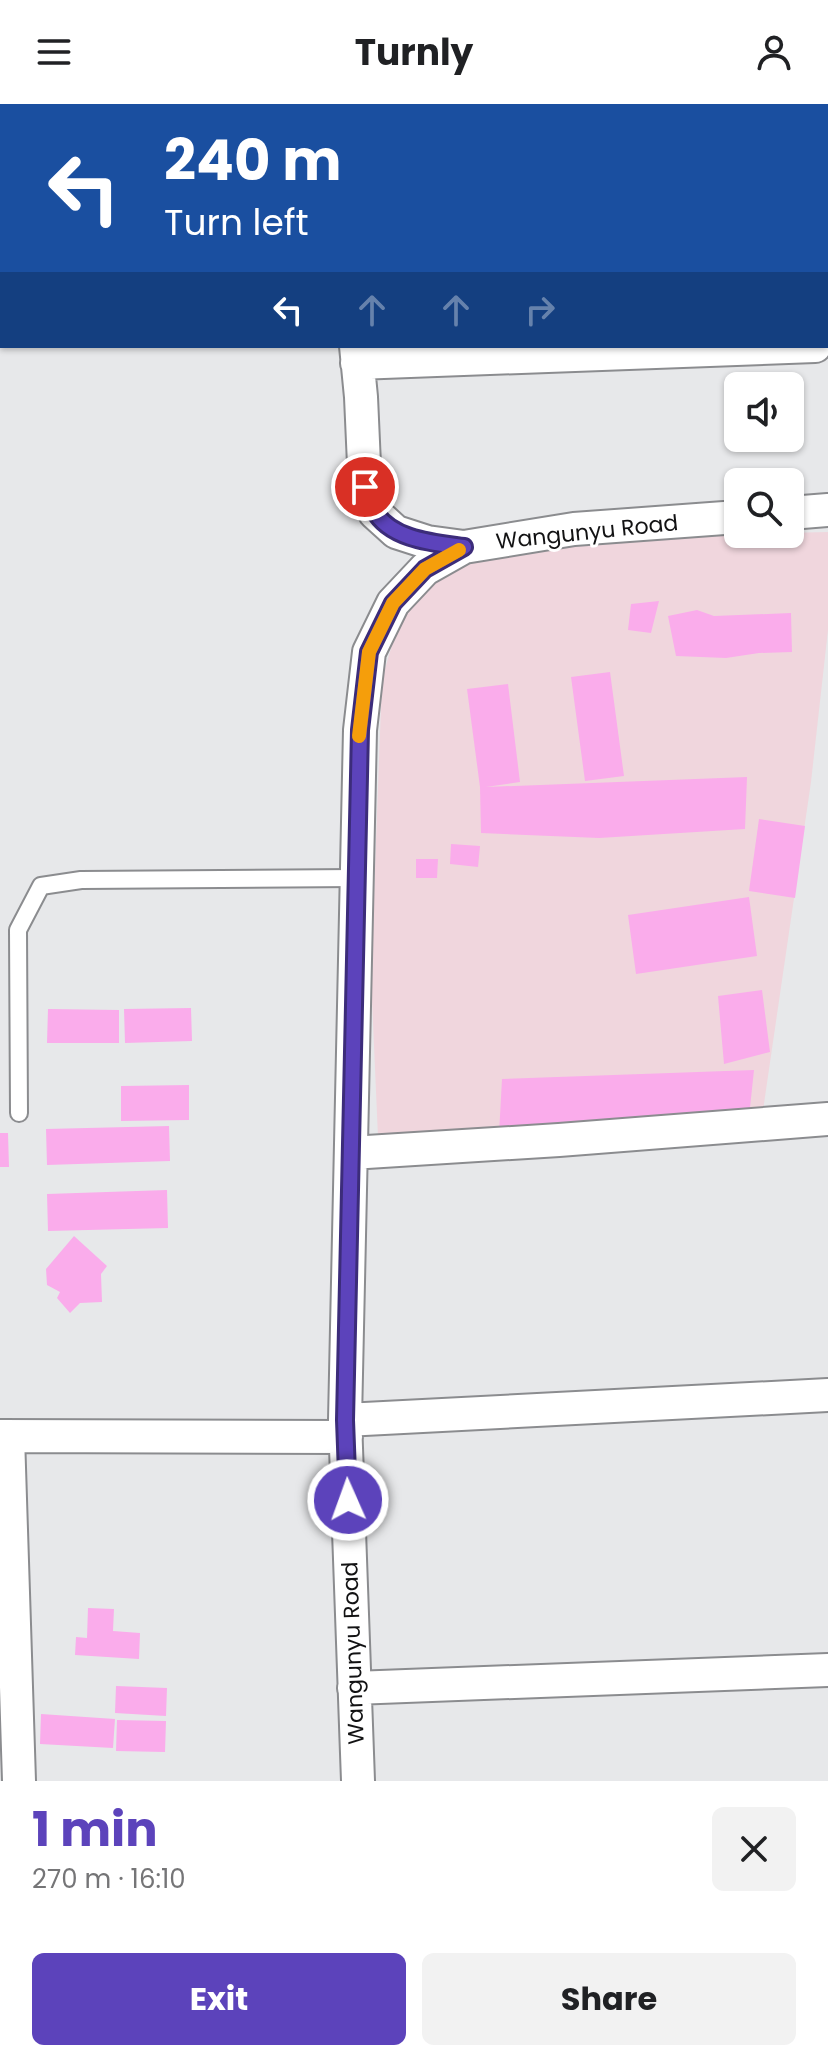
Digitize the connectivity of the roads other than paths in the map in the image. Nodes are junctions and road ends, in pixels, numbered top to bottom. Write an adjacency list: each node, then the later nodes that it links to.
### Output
1 (700, 348): 2 (street)
2 (357, 354): 6 (street)
3 (828, 510): 4 (street)
4 (804, 512)
5 (724, 518): 6 (street, Wangunyu Road)
6 (464, 547): 7 (street, Wangunyu Road)
7 (355, 878): 8 (lane); 10 (street, Wangunyu Road)
8 (19, 1113)
9 (828, 1119): 10 (street)
10 (351, 1153): 12 (street, Wangunyu Road)
11 (828, 1395): 12 (street)
12 (346, 1429): 13 (street); 15 (street, Wangunyu Road)
13 (4, 1436): 16 (street)
14 (828, 1670): 15 (street)
15 (354, 1688): 17 (street, Wangunyu Road)
16 (19, 1781)
17 (358, 1781)

